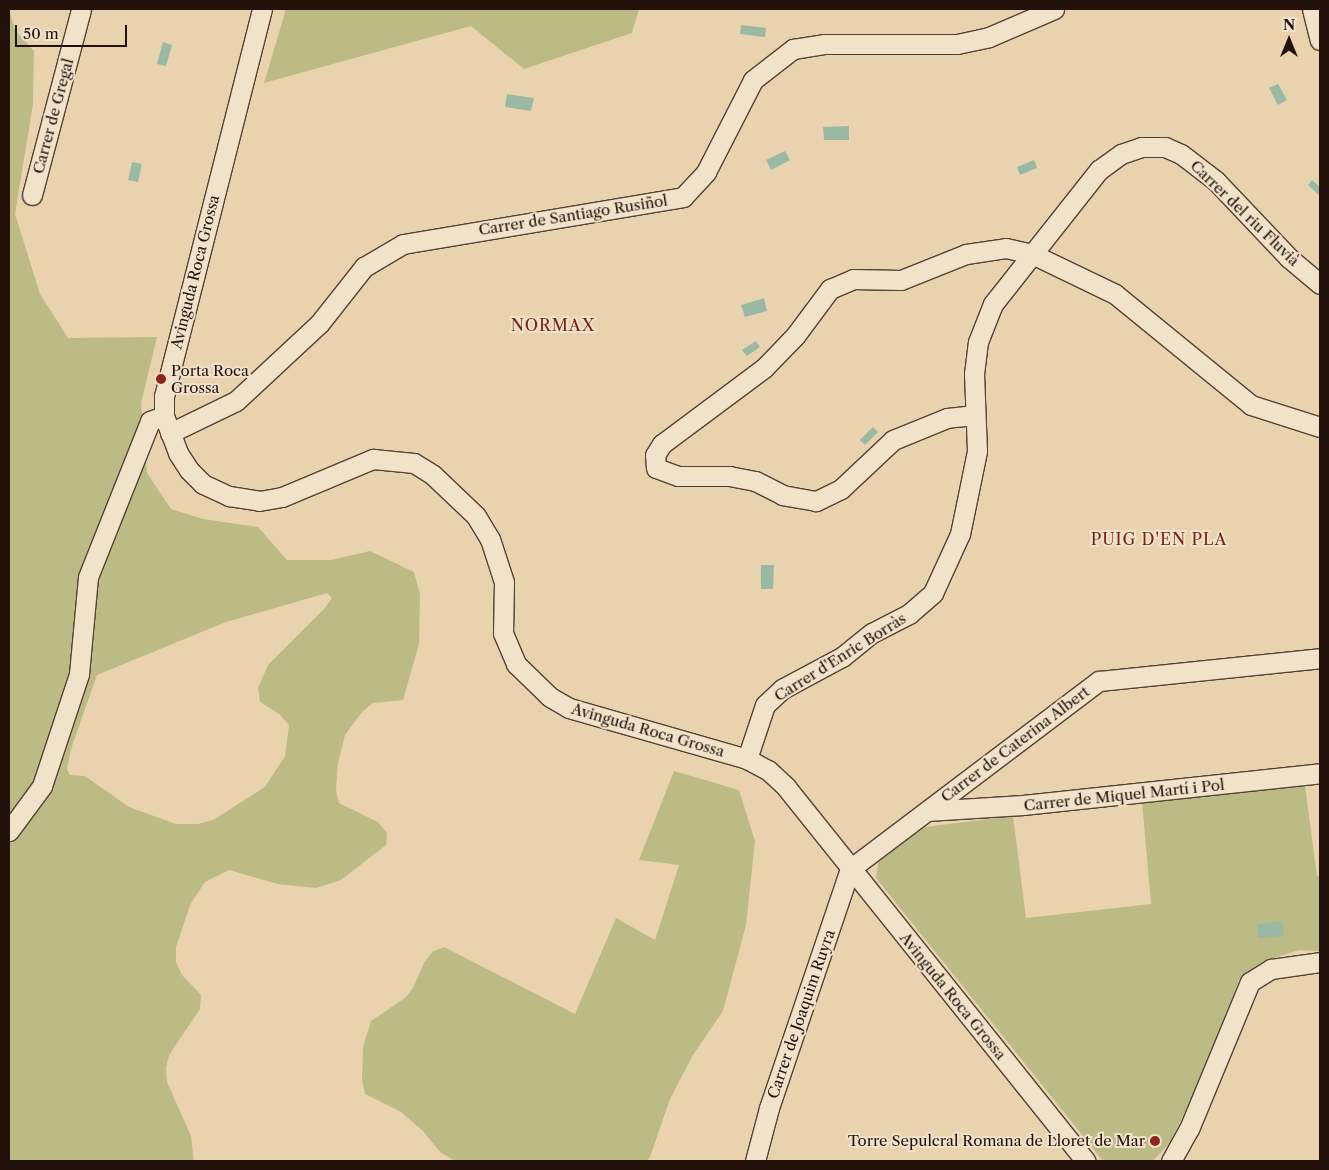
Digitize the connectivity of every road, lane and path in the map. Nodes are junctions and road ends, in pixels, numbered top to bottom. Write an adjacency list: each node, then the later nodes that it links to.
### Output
1 (81, 9): 6 (street, Carrer de Gregal)
2 (262, 9): 10 (street, Avinguda Roca Grossa)
3 (1054, 9): 10 (street, Carrer de Santiago Rusiñol)
4 (1312, 9): 5 (street)
5 (1320, 40)
6 (32, 195)
7 (1032, 254): 8 (street, Carrer del riu Fluvià); 9 (street, Carrer d'Enric Borràs); 9 (street); 11 (street)
8 (1320, 284)
9 (975, 415): 13 (street, Carrer d'Enric Borràs)
10 (167, 425): 13 (street, Avinguda Roca Grossa); 16 (street, Carrer de Santiago Rusiñol)
11 (1320, 426)
12 (1320, 658): 15 (street, Carrer de Caterina Albert)
13 (747, 759): 17 (street, Avinguda Roca Grossa)
14 (1320, 774): 15 (street, Carrer de Miquel Martí i Pol)
15 (927, 811): 17 (street, Carrer de Caterina Albert)
16 (9, 831)
17 (850, 868): 19 (street, Avinguda Roca Grossa); 20 (street, Carrer de Joaquim Ruyra)
18 (1320, 962): 21 (street)
19 (1078, 1158)
20 (755, 1161)
21 (1170, 1161)

